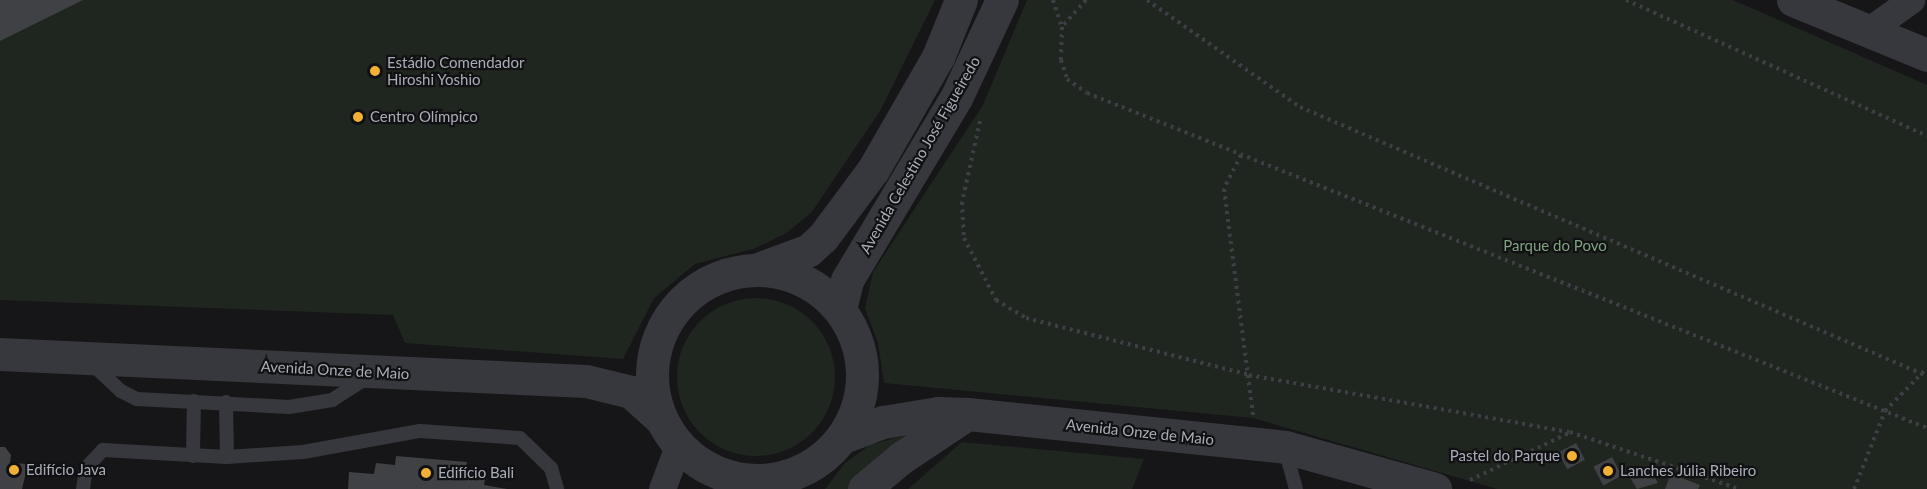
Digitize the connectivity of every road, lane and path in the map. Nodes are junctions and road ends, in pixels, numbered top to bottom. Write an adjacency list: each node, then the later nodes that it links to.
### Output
1 (960, 0): 15 (street)
2 (1002, 0): 16 (street, Avenida Celestino José Figueiredo)
3 (1053, 0): 9 (path)
4 (1086, 0): 9 (path)
5 (1147, 0): 22 (path)
6 (1626, 0): 13 (path)
7 (1793, 0): 10 (street)
8 (1911, 0): 10 (street)
9 (1062, 27): 14 (path)
10 (1869, 30): 11 (street)
11 (1927, 55)
12 (981, 116): 21 (path)
13 (1927, 136)
14 (1241, 155): 21 (path); 25 (path)
15 (756, 270): 16 (street); 27 (street)
16 (840, 309): 31 (street)
17 (0, 354): 18 (street, Avenida Onze de Maio)
18 (86, 358): 20 (street, Avenida Onze de Maio); 23 (lane)
19 (1927, 368): 22 (path)
20 (375, 372): 24 (lane); 27 (street, Avenida Onze de Maio)
21 (1249, 375): 28 (path); 30 (path)
22 (1926, 375): 25 (path)
23 (194, 401): 24 (lane); 34 (lane)
24 (226, 402): 35 (lane)
25 (1885, 411): 29 (path); 46 (path)
26 (968, 414): 31 (street, Avenida Onze de Maio); 33 (street, Avenida Onze de Maio); 42 (street)
27 (659, 417): 32 (street)
28 (1253, 418)
29 (1927, 428)
30 (1570, 432): 38 (path); 45 (path)
31 (843, 437): 36 (street)
32 (678, 447): 37 (street); 41 (street)
33 (1285, 447): 43 (lane); 44 (street, Avenida Onze de Maio)
34 (193, 456): 35 (lane); 39 (lane)
35 (227, 457): 40 (lane)
36 (804, 477): 37 (street)
37 (708, 480)
38 (1470, 480)
39 (83, 489)
40 (557, 489)
41 (662, 489)
42 (864, 489)
43 (1296, 489)
44 (1435, 489)
45 (1739, 489)
46 (1854, 489)

